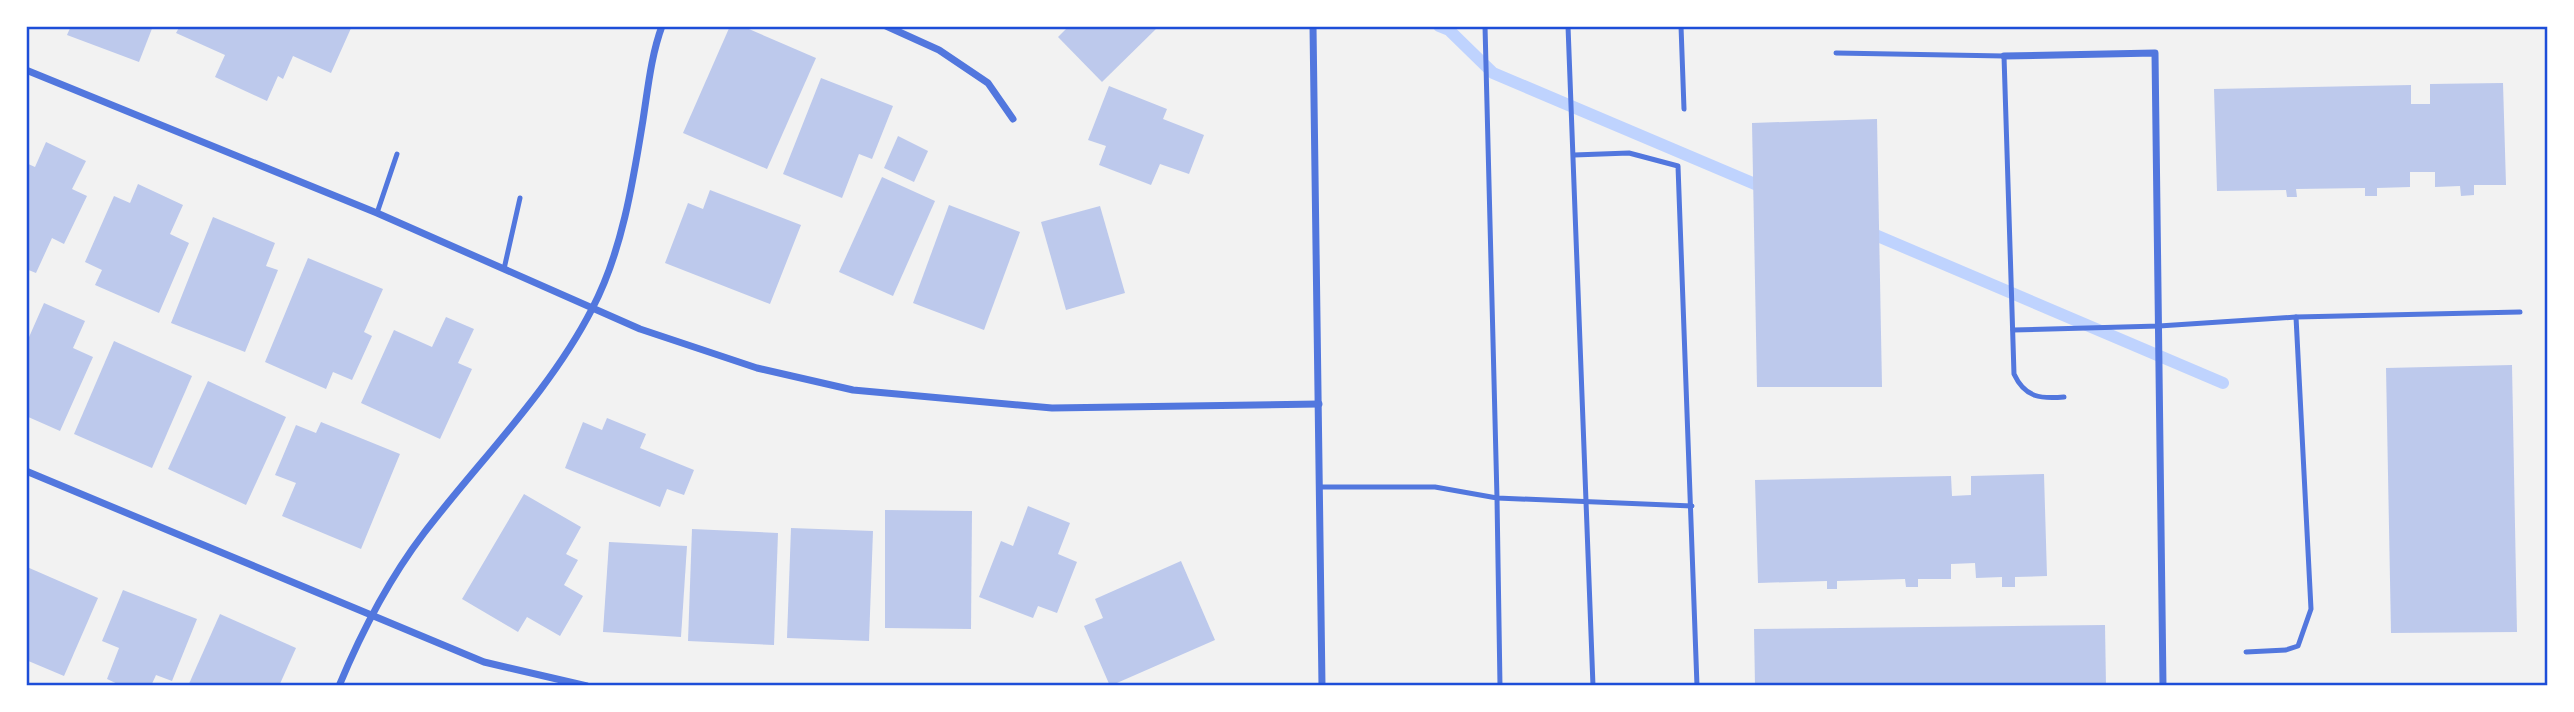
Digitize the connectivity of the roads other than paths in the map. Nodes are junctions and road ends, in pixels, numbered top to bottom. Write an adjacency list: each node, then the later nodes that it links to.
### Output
1 (662, 26): 17 (street)
2 (886, 26): 11 (street)
3 (1313, 26): 23 (street)
4 (1485, 26): 26 (lane)
5 (1569, 26): 13 (lane)
6 (1681, 26): 10 (lane)
7 (1836, 53): 8 (lane)
8 (2004, 55): 20 (street); 21 (lane)
9 (26, 70): 15 (street)
10 (1684, 110)
11 (1013, 119)
12 (397, 154): 15 (lane)
13 (1574, 155): 27 (lane); 28 (lane)
14 (520, 198): 16 (lane)
15 (377, 214): 16 (street)
16 (504, 269): 17 (street)
17 (593, 308): 23 (street); 29 (street)
18 (2520, 312): 19 (lane)
19 (2297, 317): 20 (lane); 30 (lane)
20 (2159, 326): 21 (lane); 37 (street)
21 (2013, 330): 22 (lane)
22 (2064, 397)
23 (1319, 404): 25 (street)
24 (26, 471): 29 (street)
25 (1319, 487): 26 (lane); 33 (street)
26 (1497, 498): 27 (lane); 34 (lane)
27 (1588, 501): 28 (lane); 35 (lane)
28 (1692, 506): 36 (lane)
29 (373, 615): 31 (street); 32 (street)
30 (2246, 652)
31 (339, 686)
32 (587, 686)
33 (1321, 686)
34 (1500, 686)
35 (1593, 686)
36 (1697, 686)
37 (2163, 686)

